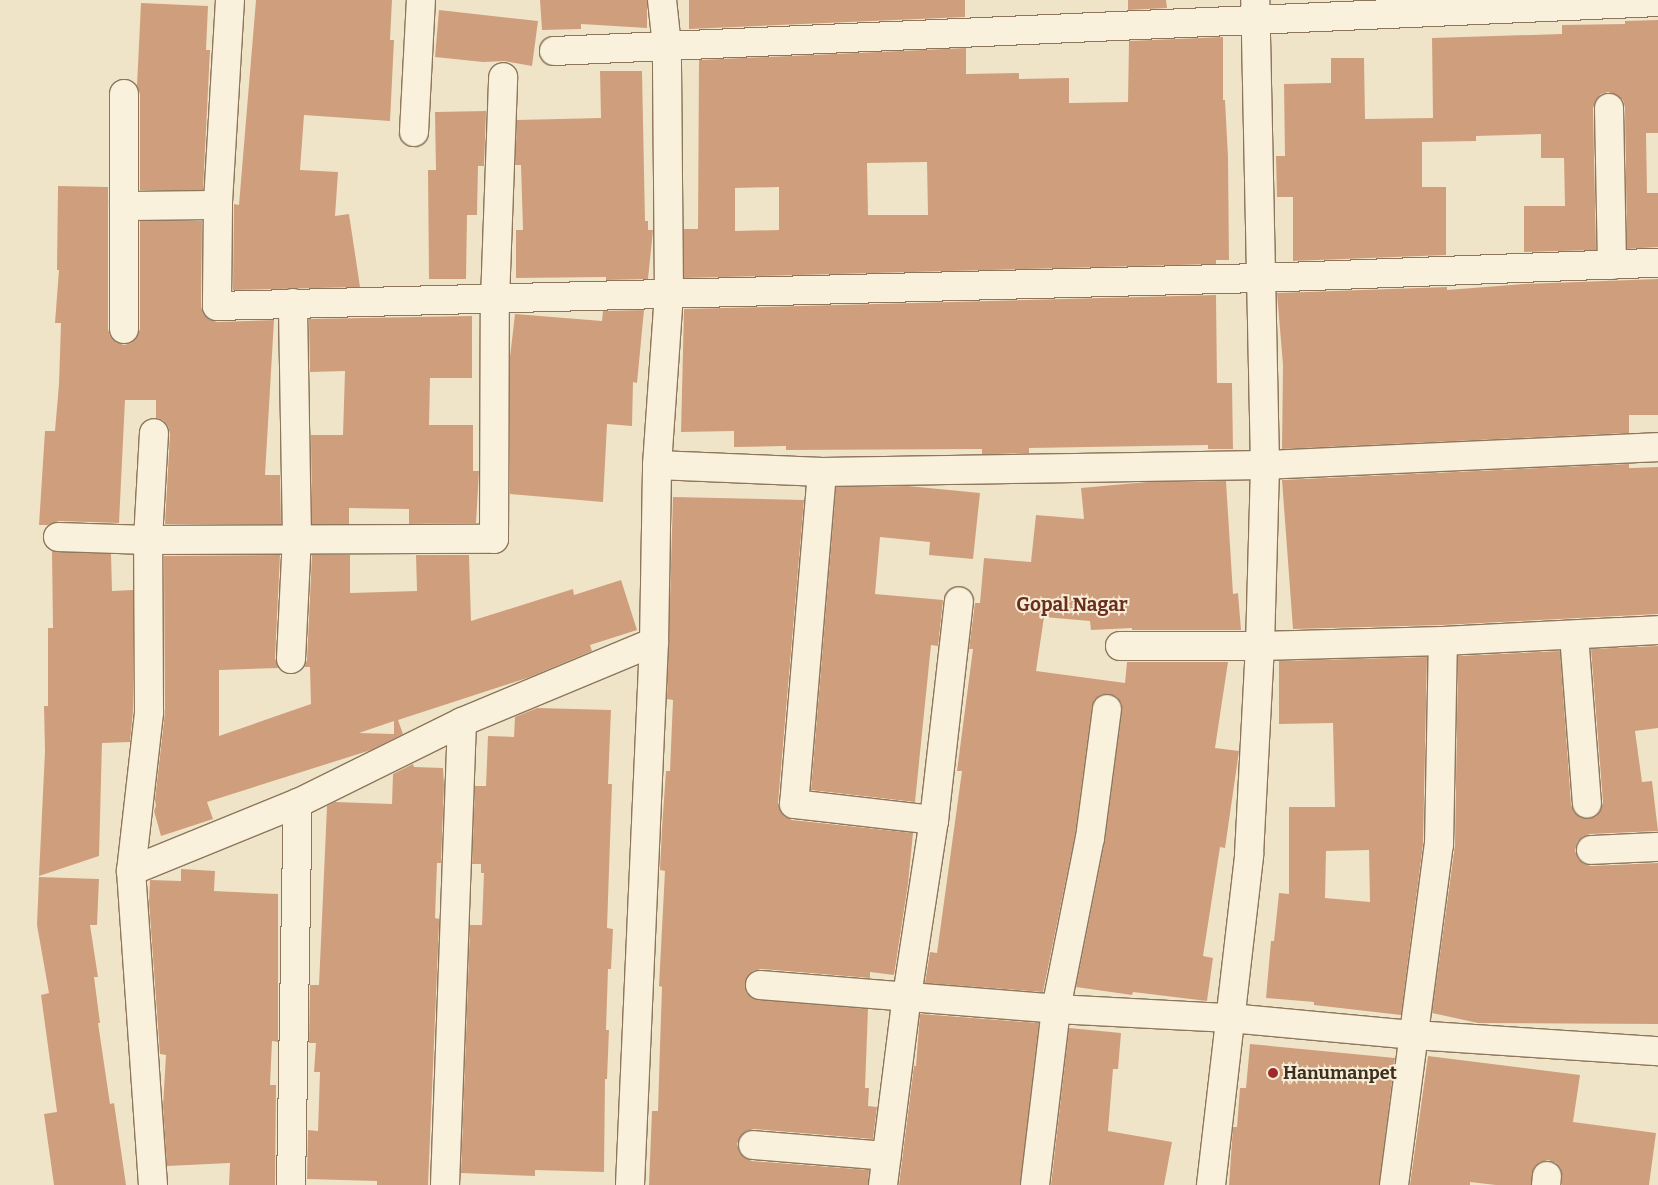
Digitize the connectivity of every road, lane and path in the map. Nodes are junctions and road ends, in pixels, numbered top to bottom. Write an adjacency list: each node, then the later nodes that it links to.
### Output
1 (230, 0): 12 (street)
2 (421, 0): 11 (street)
3 (662, 0): 6 (street)
4 (1658, 2): 5 (street)
5 (1255, 10): 6 (street); 16 (street)
6 (668, 46): 7 (street); 17 (street)
7 (554, 51)
8 (503, 76): 18 (street)
9 (124, 94): 13 (street)
10 (1610, 108): 15 (street)
11 (414, 132)
12 (218, 205): 13 (street); 19 (street)
13 (124, 206): 20 (street)
14 (1658, 263): 15 (street)
15 (1612, 264): 16 (street)
16 (1260, 278): 17 (street); 24 (street)
17 (669, 294): 18 (street); 23 (street)
18 (495, 300): 19 (street); 27 (street)
19 (293, 303): 27 (street)
20 (124, 329)
21 (154, 433): 28 (street)
22 (1658, 447): 24 (street)
23 (657, 465): 25 (street); 33 (street)
24 (1265, 466): 25 (street); 35 (street)
25 (822, 472): 41 (street)
26 (58, 538): 28 (street)
27 (297, 538): 28 (street); 36 (street)
28 (148, 540): 44 (street)
29 (959, 601): 41 (street)
30 (1658, 630): 31 (street)
31 (1574, 635): 32 (street); 40 (street)
32 (1443, 641): 35 (street); 49 (street)
33 (654, 642): 38 (street); 56 (street)
34 (1120, 646): 35 (street)
35 (1260, 646): 48 (street)
36 (291, 659)
37 (1107, 709): 47 (street)
38 (462, 722): 39 (street); 55 (street)
39 (298, 803): 44 (street); 54 (street)
40 (1587, 803)
41 (934, 820): 46 (street)
42 (1658, 846): 43 (street)
43 (1591, 850)
44 (131, 871): 53 (street)
45 (760, 985): 46 (street)
46 (907, 996): 47 (street); 52 (street)
47 (1056, 1009): 48 (street); 58 (street)
48 (1230, 1018): 49 (street); 59 (street)
49 (1414, 1034): 50 (street); 60 (street)
50 (1658, 1051)
51 (753, 1145): 52 (street)
52 (887, 1156): 57 (street)
53 (153, 1185)
54 (291, 1185)
55 (445, 1185)
56 (630, 1185)
57 (883, 1185)
58 (1035, 1185)
59 (1211, 1185)
60 (1394, 1185)

